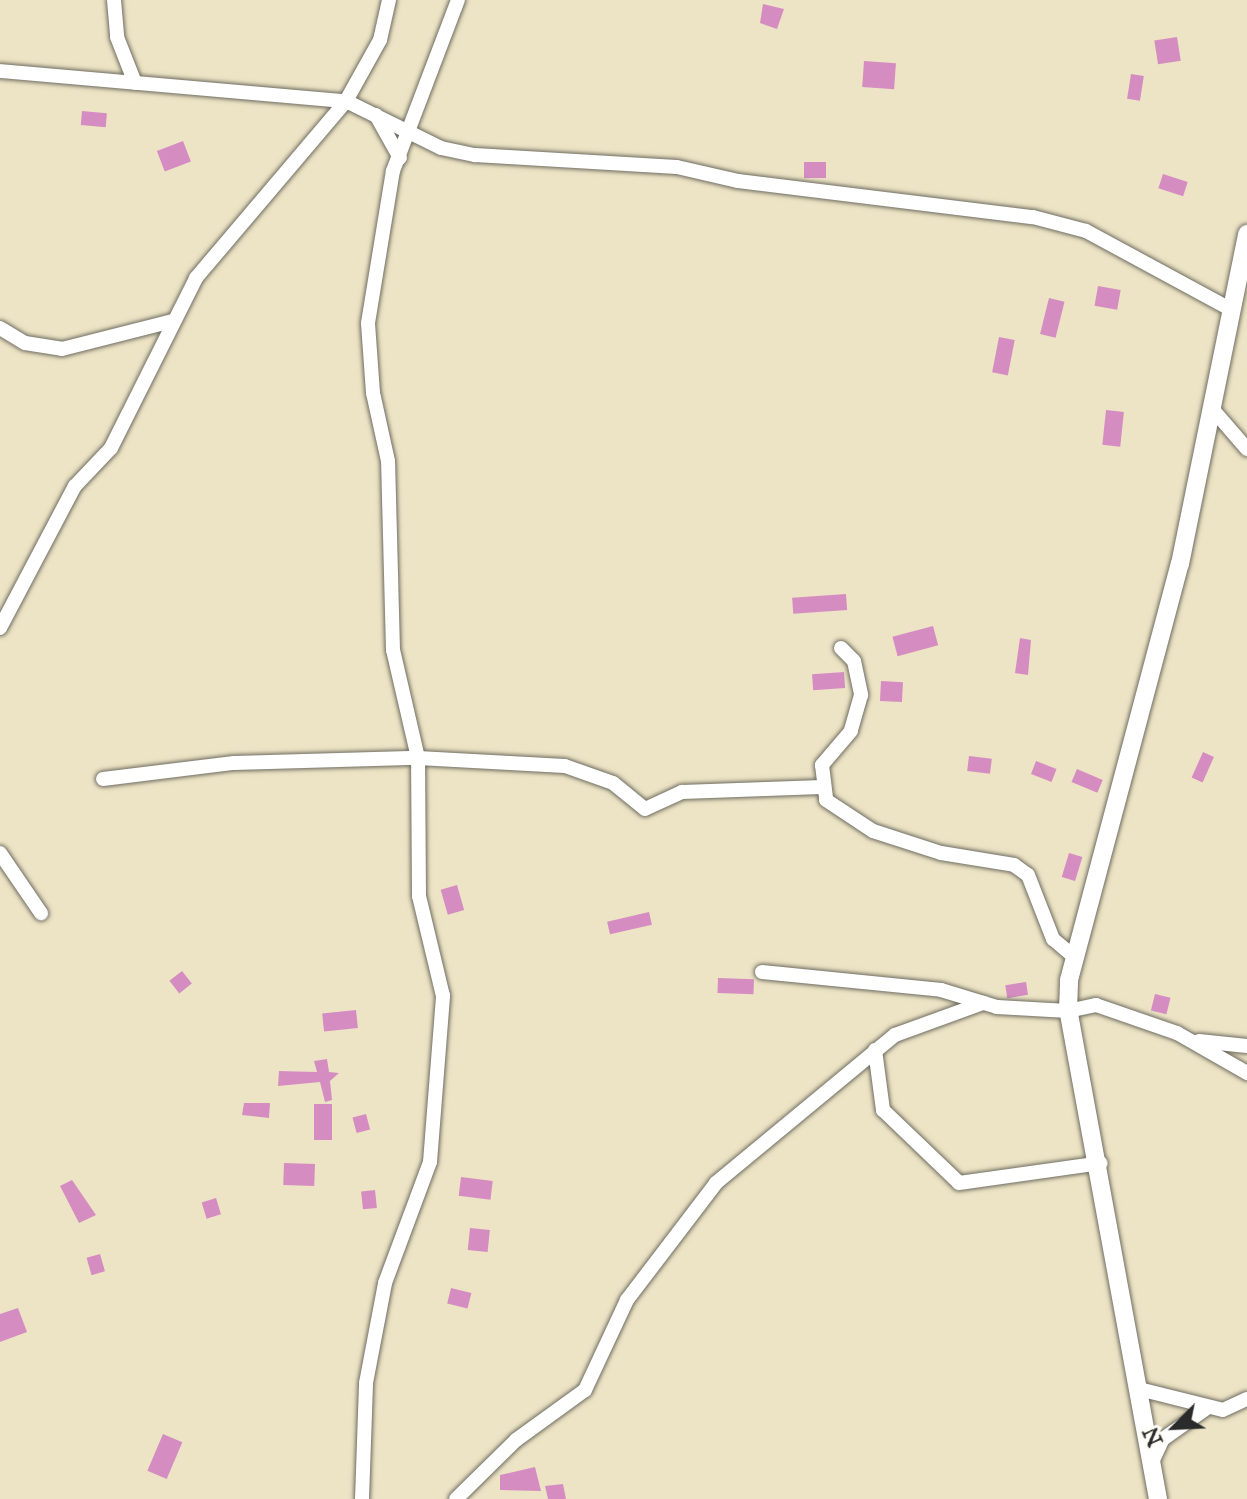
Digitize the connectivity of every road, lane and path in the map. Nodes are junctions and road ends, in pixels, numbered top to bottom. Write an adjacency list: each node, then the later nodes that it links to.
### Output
1 (114, 0): 5 (street)
2 (389, 0): 6 (street)
3 (458, 0): 8 (street)
4 (0, 71): 5 (street)
5 (135, 83): 6 (street)
6 (346, 101): 7 (street); 12 (street)
7 (376, 115): 8 (street); 9 (street)
8 (412, 134): 9 (street); 11 (street)
9 (400, 158): 18 (street)
10 (1247, 234): 11 (main road)
11 (1232, 310): 14 (main road)
12 (173, 321): 13 (street); 16 (street)
13 (0, 328)
14 (1215, 412): 15 (street); 23 (main road)
15 (1247, 449)
16 (0, 628)
17 (841, 648): 20 (street)
18 (418, 758): 19 (street); 20 (street); 36 (street)
19 (103, 779)
20 (822, 787): 23 (street)
21 (0, 853): 22 (street)
22 (41, 913)
23 (1072, 955): 26 (main road)
24 (762, 972): 25 (street)
25 (983, 1003): 26 (street); 29 (street)
26 (1068, 1011): 27 (street); 31 (main road)
27 (1190, 1040): 28 (street); 30 (street)
28 (1247, 1046)
29 (875, 1050): 31 (street); 37 (street)
30 (1247, 1073)
31 (1101, 1163): 32 (main road)
32 (1143, 1390): 34 (street); 35 (main road)
33 (1247, 1399): 34 (street)
34 (1207, 1408): 35 (street)
35 (1153, 1460): 38 (main road)
36 (362, 1499)
37 (456, 1499)
38 (1158, 1499)

